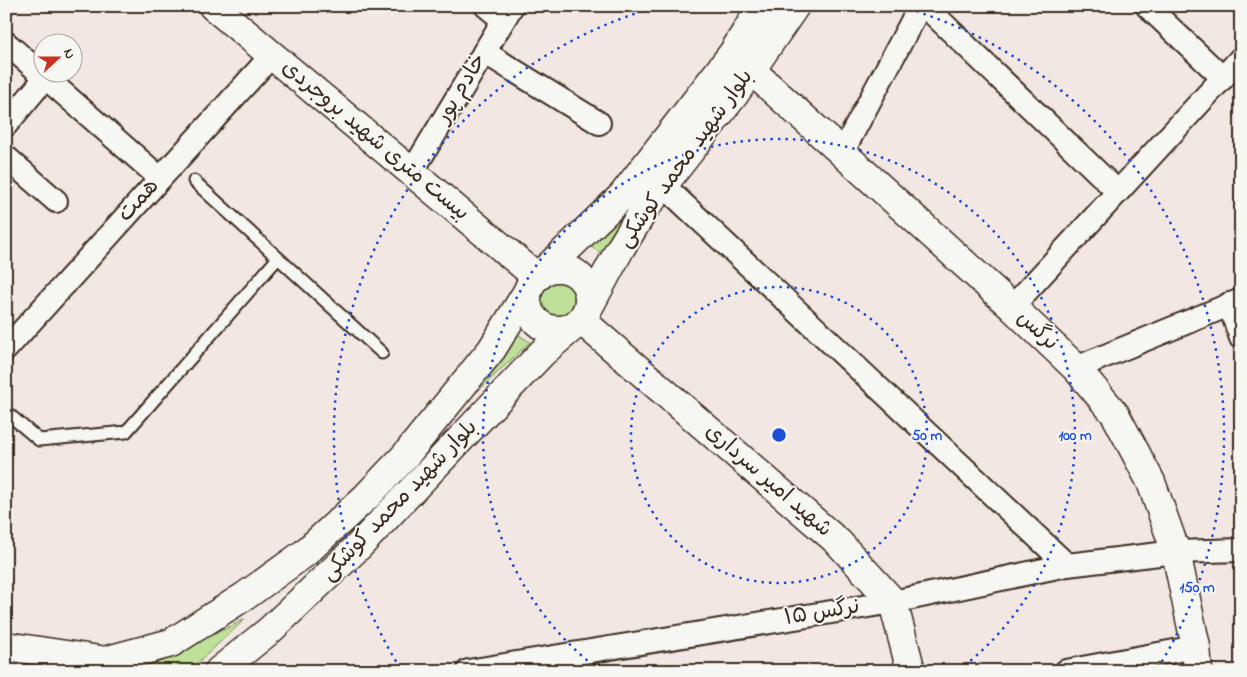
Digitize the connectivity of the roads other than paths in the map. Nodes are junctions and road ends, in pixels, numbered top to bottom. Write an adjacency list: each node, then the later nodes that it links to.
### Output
1 (213, 6): 11 (main road, بیست متری شهید بروجردی)
2 (486, 6): 8 (street)
3 (762, 6): 29 (main road, بلوار شهید محمد کوشکی)
4 (794, 6): 14 (main road, بلوار شهید محمد کوشکی)
5 (920, 6): 20 (street)
6 (925, 6): 26 (street)
7 (1146, 6): 15 (street)
8 (507, 13): 10 (street, خادم پور)
9 (6, 42): 13 (street)
10 (484, 52): 18 (street); 22 (street, خادم پور)
11 (272, 55): 22 (main road, بیست متری شهید بروجردی); 23 (street, همت)
12 (1241, 58): 15 (street)
13 (32, 65)
14 (751, 70): 20 (main road, نرگس); 25 (main road, بلوار شهید محمد کوشکی)
15 (1223, 78): 26 (street)
16 (42, 82): 19 (street)
17 (52, 82): 23 (street)
18 (599, 123)
19 (6, 125)
20 (842, 152): 31 (main road, نرگس)
21 (6, 157): 27 (street)
22 (412, 172): 29 (main road, بیست متری شهید بروجردی)
23 (160, 178): 34 (street, همت)
24 (194, 181): 28 (lane)
25 (664, 184): 32 (main road, بلوار شهید محمد کوشکی); 40 (street)
26 (1118, 192): 31 (street)
27 (56, 201)
28 (278, 258): 35 (lane); 37 (lane)
29 (535, 280): 32 (main road); 32 (main road); 44 (main road, بلوار شهید محمد کوشکی)
30 (1235, 302): 33 (street); 36 (street)
31 (1012, 307): 36 (main road, نرگس)
32 (580, 321): 41 (main road, شهید امیر سرداری); 46 (main road, بلوار شهید محمد کوشکی)
33 (1241, 338)
34 (6, 349)
35 (382, 353)
36 (1076, 368): 39 (main road, نرگس)
37 (6, 412)
38 (1241, 550): 39 (street, نرگس ۱۵)
39 (1176, 552): 40 (street, نرگس ۱۵); 43 (main road, نرگس)
40 (1067, 565): 41 (street, نرگس ۱۵)
41 (893, 602): 47 (street, نرگس ۱۵); 48 (main road, شهید امیر سرداری)
42 (6, 646): 44 (main road)
43 (1197, 659): 49 (street)
44 (104, 660): 45 (main road, بلوار شهید محمد کوشکی)
45 (74, 671)
46 (219, 671)
47 (468, 671)
48 (911, 671)
49 (1066, 671)

